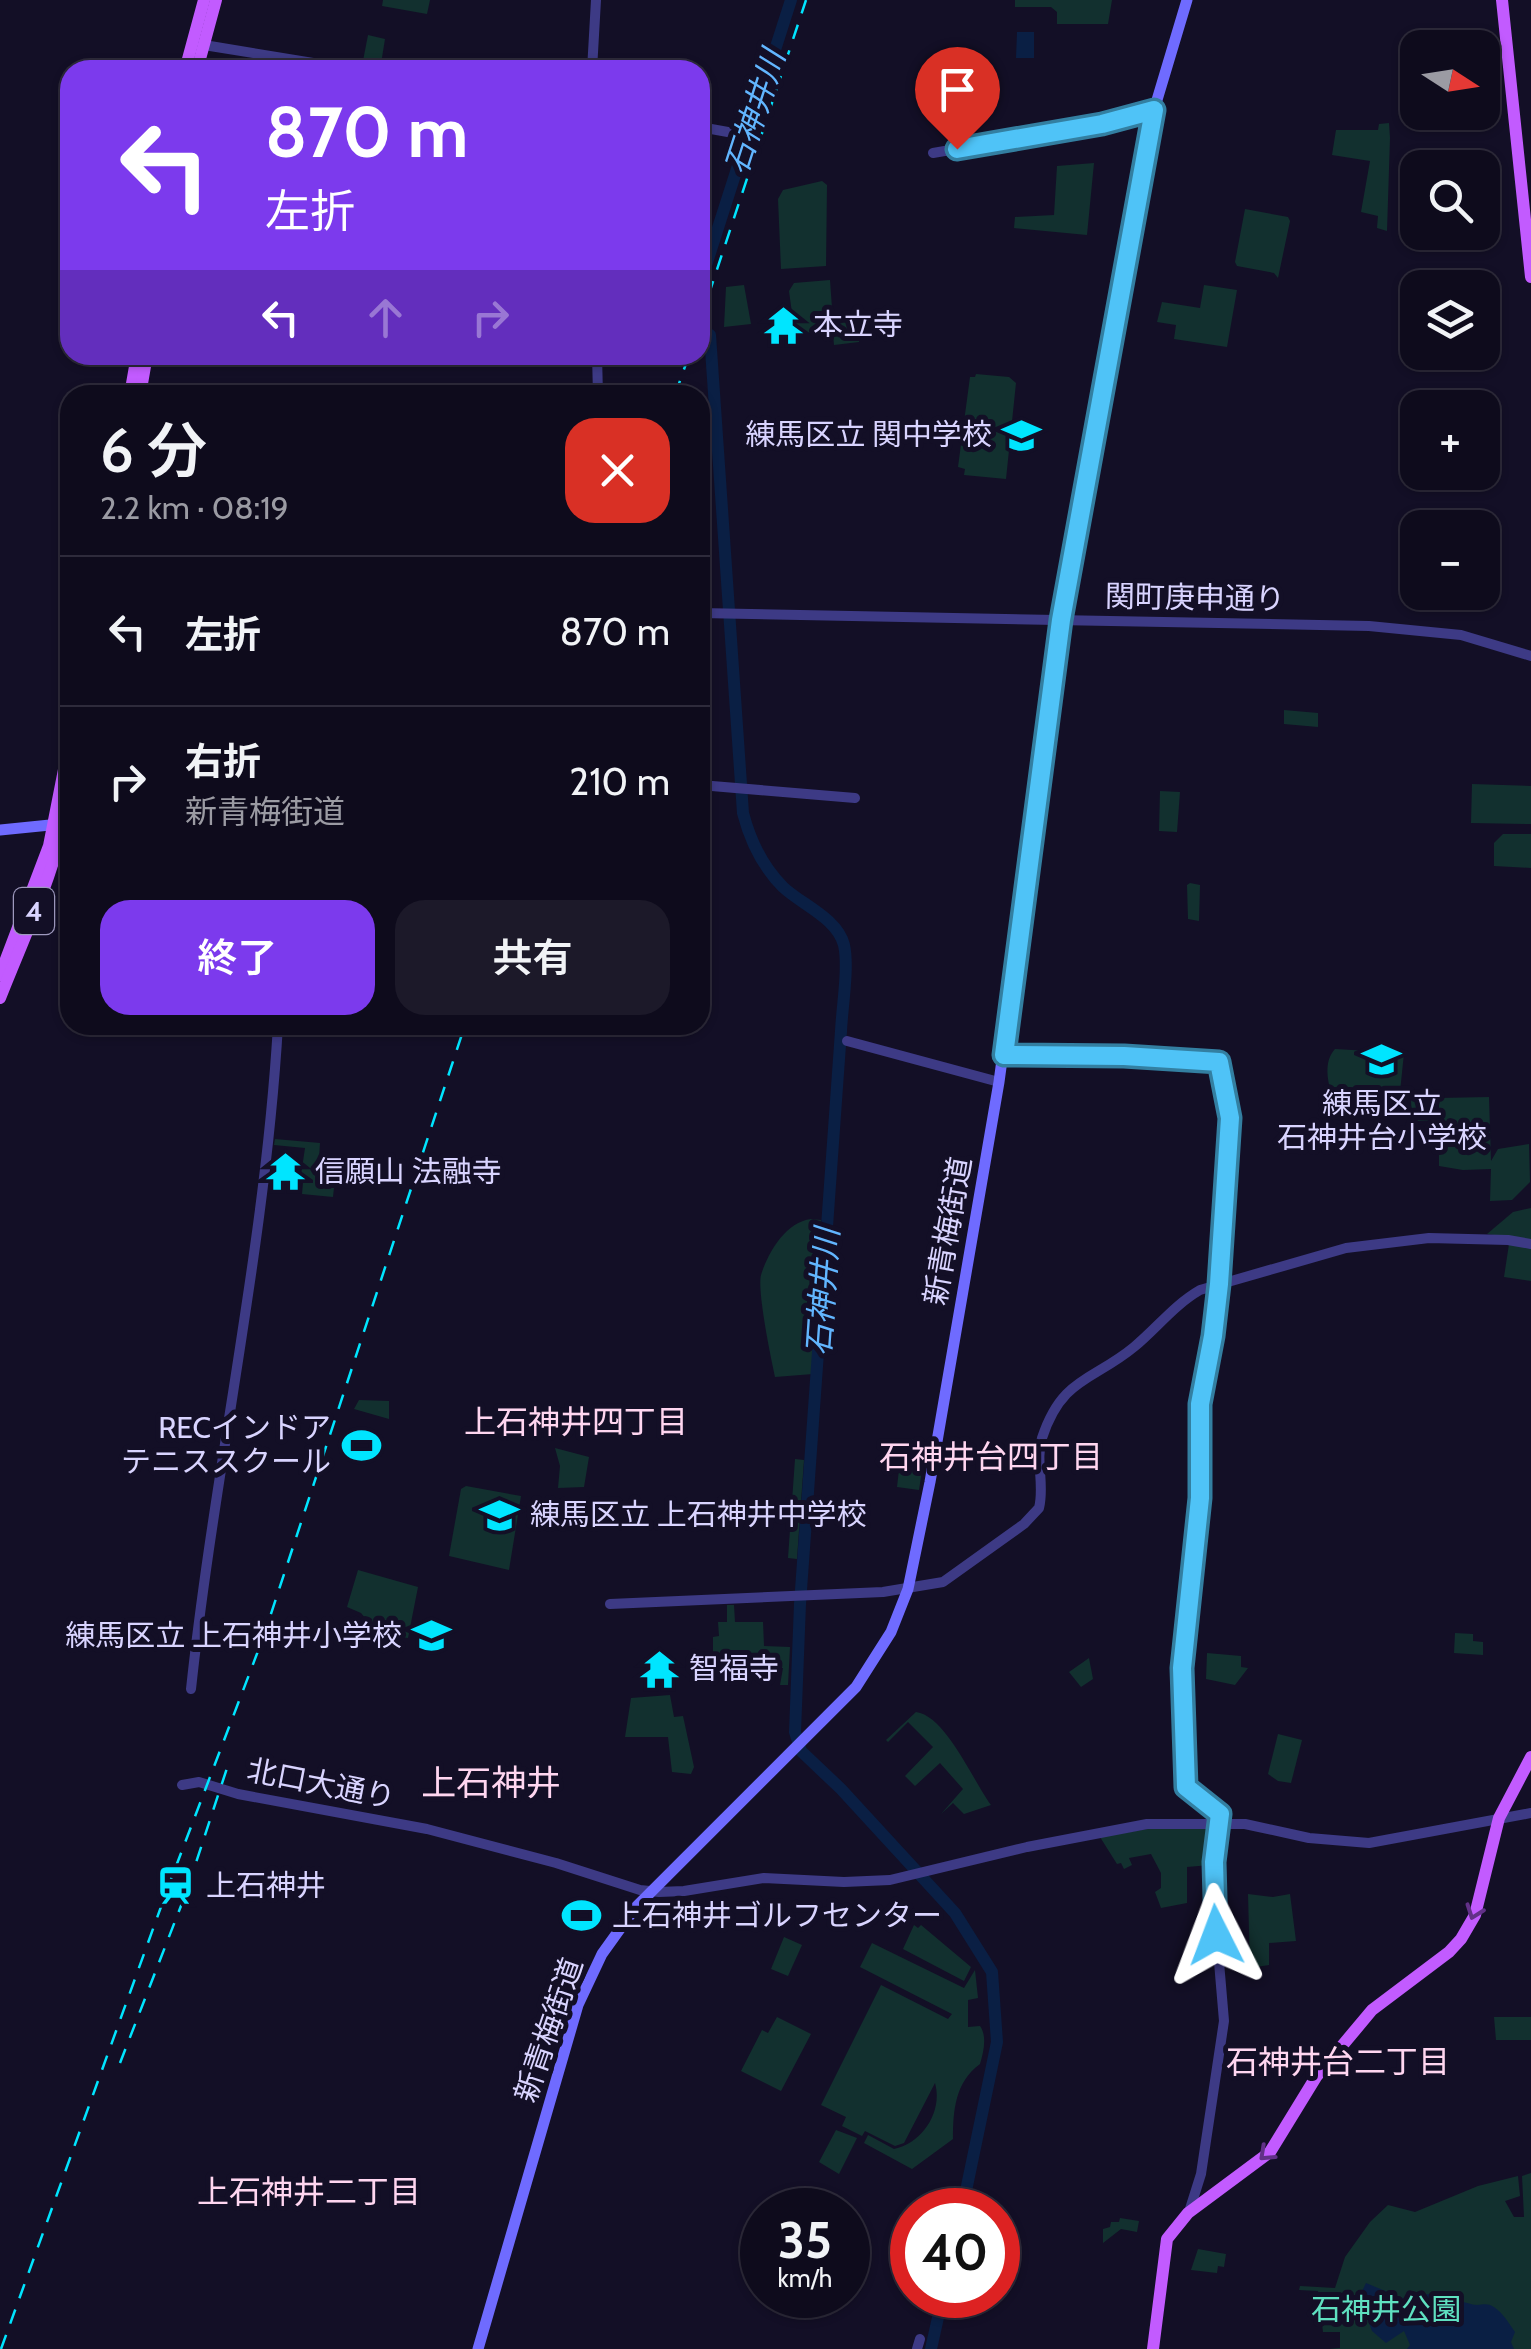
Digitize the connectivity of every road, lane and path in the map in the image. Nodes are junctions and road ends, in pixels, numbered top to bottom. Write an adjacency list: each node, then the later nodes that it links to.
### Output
1 (204, 0): 7 (main road)
2 (216, 0): 6 (main road)
3 (596, 0): 11 (street)
4 (1188, 0): 12 (main road, 新青梅街道)
5 (1502, 0): 16 (main road)
6 (204, 45): 7 (street); 9 (main road); 10 (street)
7 (189, 54): 8 (main road)
8 (188, 60)
9 (200, 60)
10 (295, 60)
11 (593, 60)
12 (1154, 110): 15 (street); 18 (main road, 新青梅街道)
13 (710, 129): 14 (street)
14 (740, 134)
15 (933, 152)
16 (1531, 277)
17 (710, 613): 18 (street, 関町庚申通り)
18 (1061, 620): 19 (street, 関町庚申通り); 30 (main road, 新青梅街道)
19 (1531, 656)
20 (710, 786): 21 (street)
21 (856, 798)
22 (60, 824): 23 (main road)
23 (0, 830)
24 (60, 831): 26 (main road, 4)
25 (60, 835): 27 (main road, 4)
26 (0, 975)
27 (0, 998)
28 (277, 1035): 36 (street)
29 (847, 1042): 31 (street)
30 (1004, 1055): 31 (main road, 新青梅街道); 33 (street)
31 (1000, 1082): 34 (main road, 新青梅街道)
32 (1531, 1244): 33 (street)
33 (1219, 1284): 34 (street); 41 (street)
34 (908, 1589): 35 (street); 42 (main road, 新青梅街道)
35 (610, 1604)
36 (191, 1688)
37 (1531, 1757): 40 (main road)
38 (182, 1784): 42 (street, 北口大通り)
39 (1531, 1812): 40 (street, 北口大通り)
40 (1499, 1818): 41 (street, 北口大通り); 43 (main road, one-way to 43)
41 (1220, 1823): 42 (street, 北口大通り); 43 (street)
42 (650, 1892): 44 (main road, 新青梅街道)
43 (1188, 2213): 45 (main road)
44 (478, 2349)
45 (1153, 2349)

